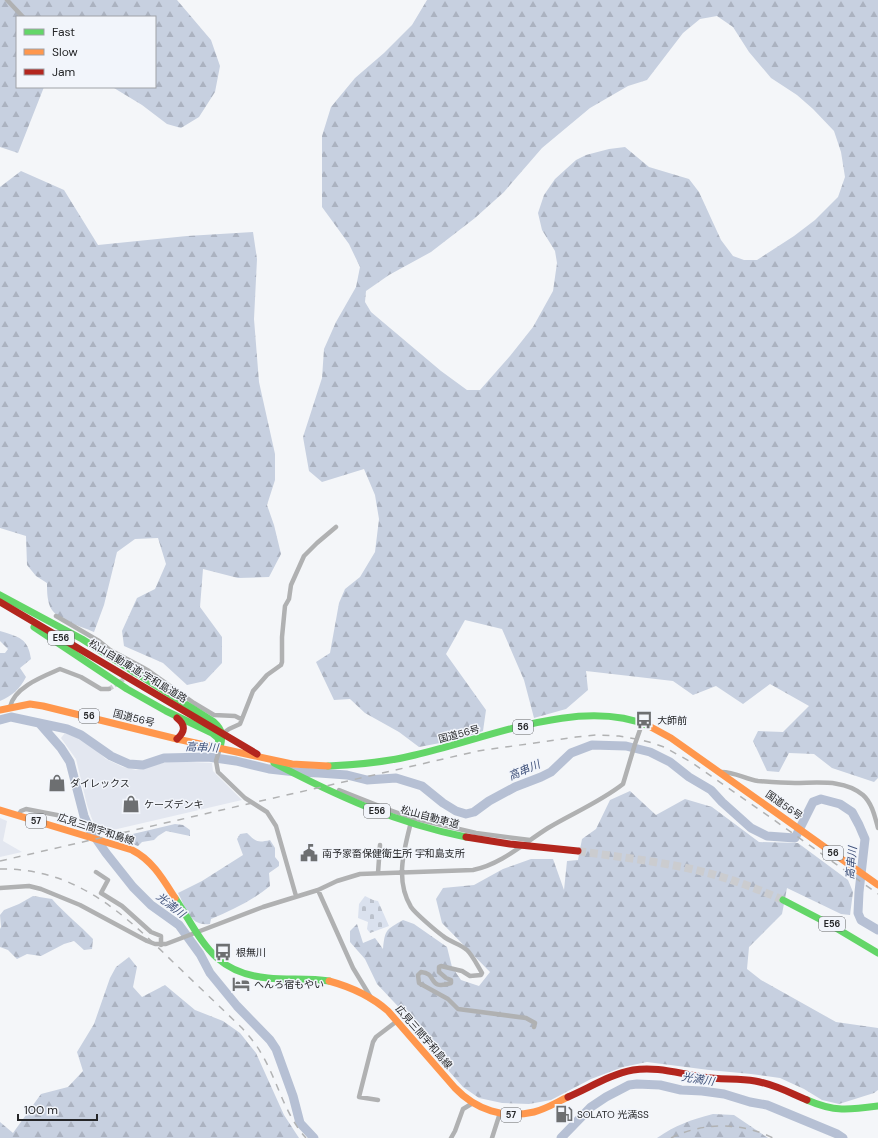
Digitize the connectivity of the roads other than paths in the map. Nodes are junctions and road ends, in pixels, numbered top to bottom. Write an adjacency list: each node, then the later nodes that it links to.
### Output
1 (7, 0): 2 (street)
2 (22, 16)
3 (336, 527): 11 (street)
4 (0, 595): 13 (main road)
5 (0, 602): 10 (main road); 13 (main road, 松山自動車道;宇和島道路 / E56)
6 (56, 616): 11 (street)
7 (109, 689): 8 (street)
8 (10, 707): 9 (main road, 国道56号 / 56); 14 (main road, 国道56号 / 56)
9 (0, 710)
10 (171, 714): 13 (main road); 14 (main road)
11 (241, 719): 13 (street)
12 (642, 724): 15 (main road, 国道56号 / 56); 16 (main road, 国道56号 / 56); 23 (street)
13 (221, 734): 15 (main road); 25 (main road, 松山自動車道 / E56)
14 (177, 739): 15 (main road, 国道56号 / 56)
15 (219, 751): 32 (street)
16 (720, 772): 22 (street); 29 (main road, 国道56号 / 56)
17 (339, 790): 21 (street)
18 (0, 810): 19 (main road, 広見三間宇和島線 / 57)
19 (18, 815): 20 (street); 34 (main road, 広見三間宇和島線 / 57)
20 (62, 816)
21 (412, 818): 23 (street); 27 (street)
22 (878, 828)
23 (531, 840): 27 (street)
24 (380, 845): 28 (street)
25 (578, 851)
26 (96, 872): 35 (street)
27 (401, 872): 28 (street); 39 (street)
28 (378, 873): 31 (street)
29 (878, 885)
30 (0, 888): 35 (street)
31 (318, 890): 32 (street); 37 (street)
32 (296, 896): 34 (street)
33 (783, 900): 36 (main road, E56)
34 (194, 934): 35 (street); 37 (main road, 広見三間宇和島線 / 57)
35 (162, 945)
36 (878, 953)
37 (371, 998): 38 (main road, 広見三間宇和島線 / 57)
38 (397, 1021): 40 (street); 41 (main road, 広見三間宇和島線 / 57)
39 (534, 1027)
40 (378, 1100)
41 (473, 1103): 43 (main road, 広見三間宇和島線 / 57); 44 (street)
42 (878, 1106): 43 (main road, 広見三間宇和島線 / 57)
43 (500, 1113): 45 (street)
44 (451, 1138)
45 (492, 1138)

